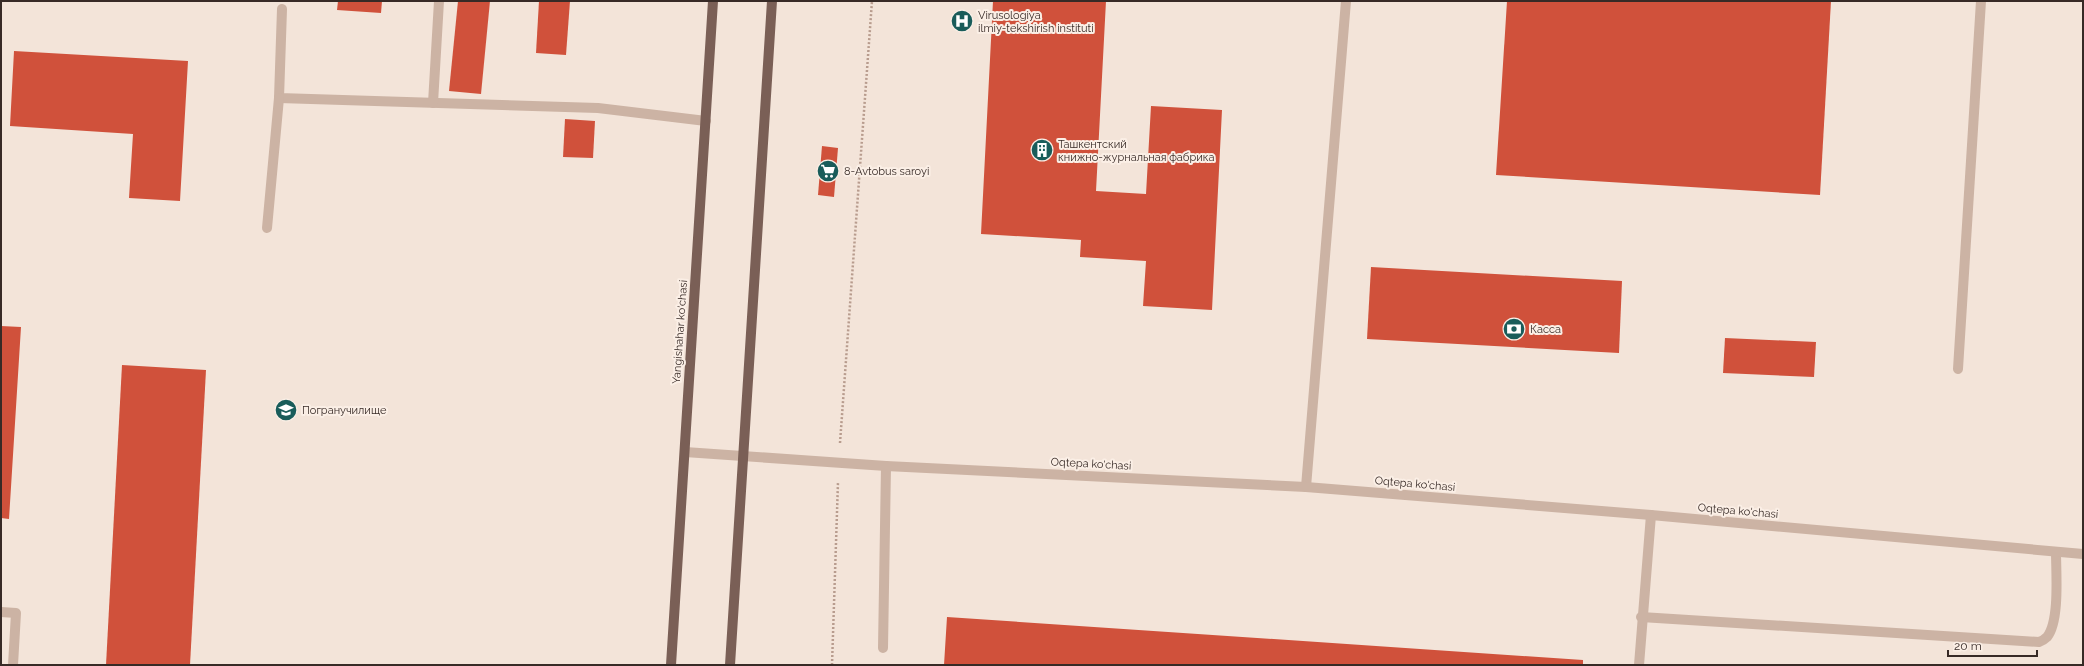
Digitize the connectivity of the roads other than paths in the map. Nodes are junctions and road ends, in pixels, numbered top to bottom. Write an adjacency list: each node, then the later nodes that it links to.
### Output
1 (439, 1): 8 (street)
2 (713, 1): 9 (main road, Yangishahar ko‘chasi)
3 (772, 1): 13 (main road)
4 (1346, 1): 15 (street)
5 (1981, 1): 11 (street)
6 (282, 9): 7 (street)
7 (279, 98): 8 (street); 10 (street)
8 (432, 103): 9 (street)
9 (706, 121): 12 (main road, Yangishahar ko‘chasi)
10 (268, 228)
11 (1958, 369)
12 (685, 452): 13 (street, Oqtepa ko'chasi); 22 (main road, Yangishahar ko‘chasi)
13 (743, 457): 14 (street, Oqtepa ko'chasi); 23 (main road)
14 (886, 466): 15 (street, Oqtepa ko'chasi); 21 (street)
15 (1306, 487): 16 (street, Oqtepa ko'chasi)
16 (1650, 515): 17 (street, Oqtepa ko'chasi); 20 (street)
17 (2056, 552): 18 (street, Oqtepa ko'chasi); 20 (street)
18 (2083, 554)
19 (1, 612): 24 (street)
20 (1642, 617): 25 (street)
21 (883, 648)
22 (674, 663)
23 (729, 664)
24 (14, 665)
25 (1639, 665)

